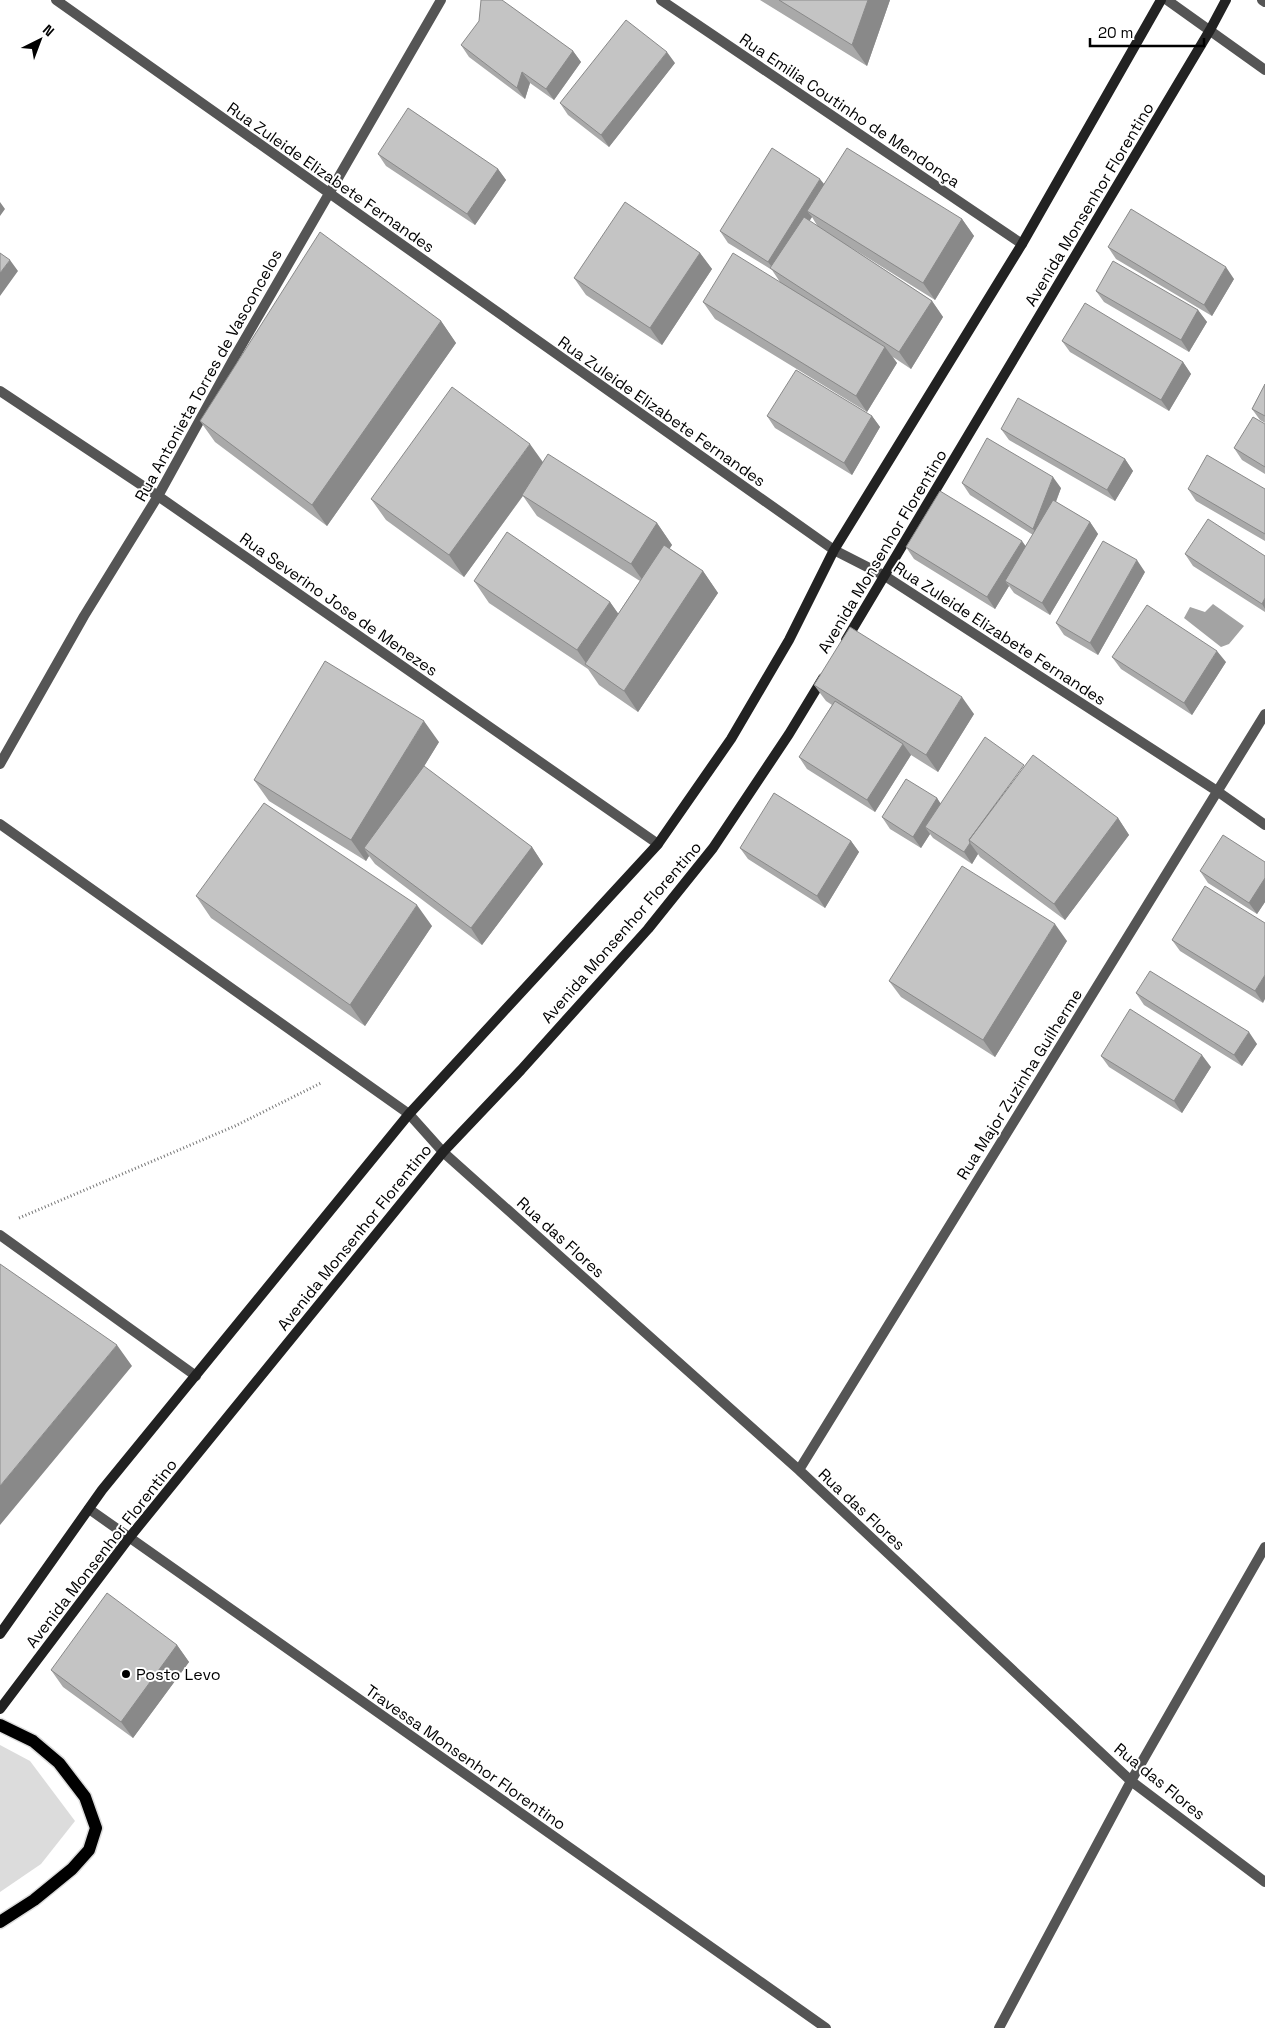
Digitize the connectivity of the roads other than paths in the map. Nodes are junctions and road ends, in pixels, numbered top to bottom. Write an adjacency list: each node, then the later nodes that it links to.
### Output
1 (56, 0): 11 (street, Rua Zuleide Elizabete Fernandes)
2 (441, 0): 11 (street, Rua Antonieta Torres de Vasconcelos)
3 (661, 0): 12 (street, Rua Emilia Coutinho de Mendonça)
4 (1161, 0): 12 (main road, Avenida Monsenhor Florentino)
5 (1167, 0): 9 (street)
6 (1226, 0): 9 (main road, Avenida Monsenhor Florentino)
7 (1262, 0): 8 (street)
8 (1265, 2)
9 (1210, 30): 10 (street); 16 (main road, Avenida Monsenhor Florentino)
10 (1265, 70)
11 (328, 194): 14 (street, Rua Antonieta Torres de Vasconcelos); 15 (street, Rua Zuleide Elizabete Fernandes)
12 (1022, 244): 15 (main road, Avenida Monsenhor Florentino)
13 (0, 391): 14 (street, Rua Severino Jose de Menezes)
14 (158, 496): 20 (street, Rua Antonieta Torres de Vasconcelos); 24 (street, Rua Severino Jose de Menezes)
15 (834, 550): 16 (street, Rua Zuleide Elizabete Fernandes); 24 (main road, Avenida Monsenhor Florentino)
16 (885, 576): 17 (main road, Avenida Monsenhor Florentino); 21 (street, Rua Zuleide Elizabete Fernandes)
17 (840, 651)
18 (830, 667): 26 (main road, Avenida Monsenhor Florentino)
19 (1265, 714): 21 (street, Rua Major Zuzinha Guilherme)
20 (0, 764)
21 (1217, 791): 23 (street, Rua Zuleide Elizabete Fernandes); 29 (street, Rua Major Zuzinha Guilherme)
22 (0, 824): 25 (street, Rua das Flores)
23 (1265, 825)
24 (658, 844): 25 (main road, Avenida Monsenhor Florentino)
25 (409, 1114): 26 (street, Rua das Flores); 28 (main road, Avenida Monsenhor Florentino)
26 (443, 1152): 29 (street, Rua das Flores); 31 (main road, Avenida Monsenhor Florentino)
27 (0, 1235): 28 (street)
28 (196, 1376): 30 (main road, Avenida Monsenhor Florentino)
29 (799, 1470): 36 (street, Rua das Flores)
30 (89, 1509): 31 (street, Travessa Monsenhor Florentino); 33 (main road, Avenida Monsenhor Florentino)
31 (129, 1538): 34 (main road, Avenida Monsenhor Florentino); 39 (street, Travessa Monsenhor Florentino)
32 (1265, 1547): 36 (street)
33 (0, 1634)
34 (0, 1709)
35 (0, 1725): 38 (main road)
36 (1131, 1780): 37 (street, Rua das Flores); 40 (street)
37 (1265, 1882)
38 (0, 1922)
39 (826, 2028)
40 (999, 2028)

